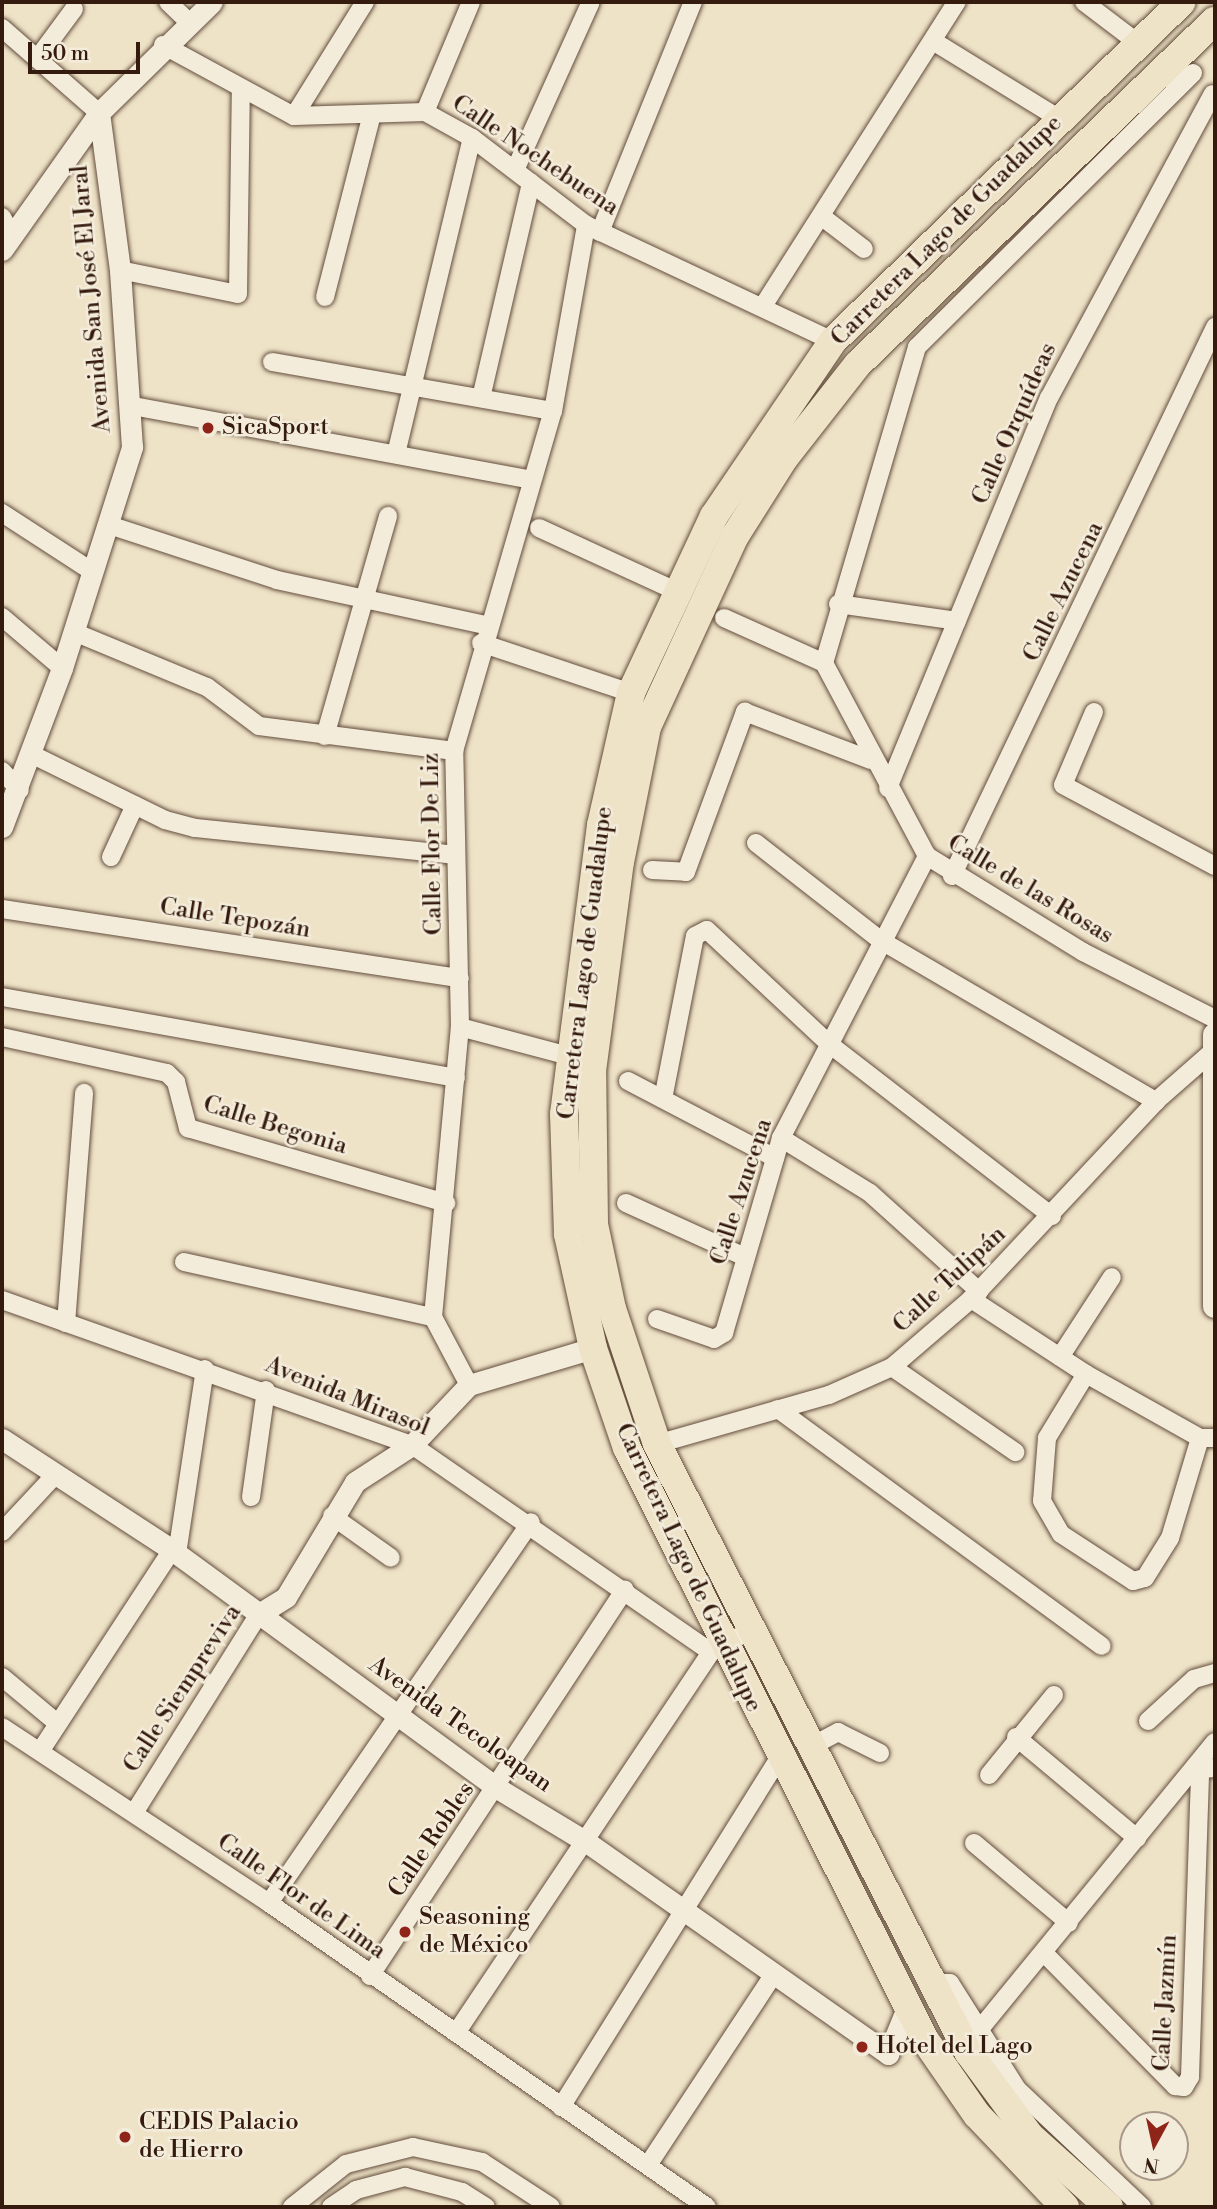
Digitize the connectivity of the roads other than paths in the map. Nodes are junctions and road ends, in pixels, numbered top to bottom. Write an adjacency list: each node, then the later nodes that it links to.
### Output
1 (168, 2): 12 (street)
2 (212, 2): 12 (street)
3 (365, 2): 25 (street)
4 (471, 2): 23 (street)
5 (591, 2): 29 (street)
6 (693, 2): 32 (street, Calle Flor De Liz)
7 (955, 2): 14 (street)
8 (1084, 2): 15 (street)
9 (1181, 2): 15 (main road, Carretera Lago de Guadalupe)
10 (74, 9): 17 (street)
11 (1215, 21): 18 (main road, Carretera Lago de Guadalupe)
12 (189, 22): 16 (street)
13 (2, 28): 17 (street)
14 (933, 41): 27 (street); 31 (street)
15 (1138, 43): 19 (main road, Carretera Lago de Guadalupe)
16 (163, 45): 20 (street, Calle Nochebuena); 24 (street)
17 (37, 59): 24 (street)
18 (1186, 66): 21 (street); 22 (main road, Carretera Lago de Guadalupe); 41 (street)
19 (1108, 74): 22 (main road); 27 (main road, Carretera Lago de Guadalupe)
20 (241, 90): 25 (street, Calle Nochebuena); 35 (street)
21 (1214, 96): 59 (street, Calle Orquídeas)
22 (1135, 98): 39 (main road, Carretera Lago de Guadalupe)
23 (425, 112): 26 (street, Calle Nochebuena); 28 (street, Calle Nochebuena)
24 (99, 113): 33 (street); 35 (street, Avenida San José El Jaral)
25 (294, 116): 26 (street, Calle Nochebuena)
26 (371, 118): 36 (street)
27 (1060, 119): 40 (main road, Carretera Lago de Guadalupe)
28 (472, 138): 29 (street, Calle Nochebuena); 43 (street)
29 (515, 170): 30 (street, Calle Nochebuena)
30 (531, 183): 32 (street, Calle Nochebuena); 44 (street)
31 (821, 216): 34 (street); 37 (street)
32 (593, 229): 37 (street, Calle Nochebuena); 46 (street, Calle Flor De Liz)
33 (5, 234)
34 (864, 249)
35 (120, 271): 45 (street, Avenida San José El Jaral)
36 (325, 296)
37 (763, 306): 40 (street, Calle Nochebuena)
38 (1215, 327): 82 (street, Calle Azucena)
39 (894, 330): 41 (street); 122 (main road, Carretera Lago de Guadalupe)
40 (833, 341): 54 (main road, Carretera Lago de Guadalupe)
41 (917, 347): 56 (street)
42 (272, 362): 43 (street)
43 (412, 384): 44 (street); 47 (street)
44 (481, 398): 46 (street)
45 (133, 406): 47 (street); 51 (street, Avenida San José El Jaral)
46 (552, 411): 48 (street, Calle Flor De Liz)
47 (396, 454): 48 (street)
48 (528, 479): 60 (street, Calle Flor De Liz)
49 (2, 513): 53 (street)
50 (388, 516): 55 (street)
51 (109, 525): 53 (street, Avenida San José El Jaral); 55 (street)
52 (539, 528): 54 (street)
53 (93, 572): 61 (street, Avenida San José El Jaral)
54 (676, 591): 65 (main road, Carretera Lago de Guadalupe)
55 (366, 600): 60 (street); 67 (street)
56 (838, 604): 59 (street); 63 (street)
57 (2, 617): 64 (street)
58 (724, 618): 63 (street)
59 (957, 621): 72 (street, Calle Orquídeas)
60 (486, 625): 62 (street, Calle Flor De Liz)
61 (74, 632): 64 (street, Avenida San José El Jaral); 67 (street)
62 (481, 643): 65 (street); 68 (street, Calle Flor De Liz)
63 (824, 663): 70 (street, Calle de las Rosas)
64 (62, 668): 69 (street, Avenida San José El Jaral)
65 (631, 693): 92 (main road, Carretera Lago de Guadalupe)
66 (1094, 712): 80 (street)
67 (325, 736): 68 (street)
68 (454, 751): 77 (street, Calle Flor De Liz)
69 (33, 755): 73 (street, Avenida San José El Jaral); 74 (street)
70 (871, 760): 72 (street, Calle de las Rosas); 81 (street)
71 (2, 771): 73 (street)
72 (888, 788): 78 (street, Calle de las Rosas)
73 (19, 790): 75 (street, Avenida San José El Jaral)
74 (135, 805): 77 (street); 79 (street)
75 (2, 827)
76 (756, 843): 84 (street)
77 (455, 855): 85 (street, Calle Flor De Liz)
78 (927, 856): 82 (street, Calle de las Rosas); 84 (street, Calle Azucena)
79 (111, 857)
80 (1215, 866)
81 (652, 870)
82 (953, 876): 87 (street, Calle de las Rosas)
83 (2, 909): 85 (street, Calle Tepozán)
84 (880, 940): 90 (street, Calle Azucena); 97 (street)
85 (460, 978): 88 (street, Calle Flor De Liz)
86 (2, 997): 93 (street)
87 (1215, 1020)
88 (460, 1027): 92 (street); 93 (street, Calle Flor De Liz)
89 (2, 1037): 100 (street, Calle Begonia)
90 (828, 1043): 96 (street); 98 (street, Calle Azucena); 102 (street)
91 (1214, 1043): 97 (street, Calle Tulipán); 108 (main road)
92 (569, 1056): 112 (main road, Carretera Lago de Guadalupe)
93 (456, 1078): 100 (street, Calle Flor De Liz)
94 (628, 1081): 96 (street)
95 (84, 1093): 111 (street)
96 (663, 1099): 99 (street)
97 (1156, 1101): 102 (street, Calle Tulipán)
98 (781, 1138): 99 (street, Calle Azucena); 106 (street)
99 (775, 1158): 103 (street, Calle Azucena)
100 (446, 1203): 109 (street, Calle Flor De Liz)
101 (626, 1203): 103 (street)
102 (1052, 1216): 106 (street, Calle Tulipán)
103 (745, 1257): 110 (street, Calle Azucena)
104 (184, 1262): 109 (street)
105 (1112, 1277): 113 (street)
106 (975, 1295): 113 (street); 114 (street, Calle Tulipán)
107 (2, 1300): 111 (street, Avenida Mirasol)
108 (1215, 1306)
109 (433, 1317): 117 (street)
110 (657, 1319)
111 (66, 1322): 115 (street, Avenida Mirasol)
112 (593, 1348): 117 (street, Calle Siempreviva); 136 (main road, Carretera Lago de Guadalupe)
113 (1060, 1357): 116 (street)
114 (892, 1367): 119 (street, Calle Tulipán); 124 (street)
115 (205, 1369): 118 (street, Avenida Mirasol); 130 (street)
116 (1086, 1374): 120 (street); 120 (street)
117 (469, 1385): 123 (street, Calle Siempreviva)
118 (266, 1390): 123 (street, Avenida Mirasol); 126 (street)
119 (778, 1409): 122 (street, Calle Tulipán); 135 (street)
120 (1208, 1438)
121 (2, 1439): 125 (street, Avenida Tecoloapan)
122 (657, 1444): 134 (main road, Carretera Lago de Guadalupe)
123 (412, 1445): 127 (street, Calle Siempreviva); 128 (street, Avenida Mirasol)
124 (1015, 1452)
125 (56, 1474): 129 (street); 130 (street, Avenida Tecoloapan)
126 (251, 1497)
127 (332, 1516): 131 (street); 133 (street, Calle Siempreviva)
128 (531, 1522): 132 (street, Avenida Mirasol); 140 (street)
129 (2, 1532)
130 (174, 1552): 133 (street, Avenida Tecoloapan); 142 (street)
131 (391, 1558)
132 (625, 1590): 136 (street, Avenida Mirasol); 152 (street, Calle Robles)
133 (259, 1614): 140 (street, Avenida Tecoloapan); 153 (street, Calle Siempreviva)
134 (749, 1631): 136 (street); 146 (main road, Carretera Lago de Guadalupe)
135 (1102, 1646)
136 (717, 1649): 149 (main road, Carretera Lago de Guadalupe); 155 (street)
137 (1215, 1673): 141 (street)
138 (2, 1677): 142 (street)
139 (1054, 1695): 144 (street)
140 (398, 1713): 152 (street, Avenida Tecoloapan); 157 (street)
141 (1148, 1721)
142 (57, 1723): 147 (street)
143 (2, 1727): 147 (street, Calle Flor de Lima)
144 (1022, 1741): 151 (street); 154 (street)
145 (1215, 1742): 150 (street)
146 (810, 1747): 148 (street); 163 (main road, Carretera Lago de Guadalupe)
147 (41, 1750): 153 (street, Calle Flor de Lima)
148 (880, 1753)
149 (779, 1758): 158 (street); 164 (main road, Carretera Lago de Guadalupe)
150 (1207, 1768): 154 (street); 160 (street, Calle Jazmín)
151 (989, 1775)
152 (497, 1788): 155 (street, Avenida Tecoloapan); 161 (street, Calle Robles)
153 (134, 1813): 157 (street, Calle Flor de Lima)
154 (1137, 1838): 159 (street)
155 (588, 1843): 158 (street, Avenida Tecoloapan); 166 (street)
156 (974, 1843): 159 (street)
157 (269, 1903): 161 (street, Calle Flor de Lima)
158 (684, 1909): 162 (street, Avenida Tecoloapan); 169 (street)
159 (1069, 1923): 160 (street)
160 (1044, 1953): 165 (street)
161 (370, 1976): 166 (street, Calle Flor de Lima)
162 (772, 1977): 168 (street, Avenida Tecoloapan); 170 (street)
163 (931, 1983): 165 (street); 177 (main road, Carretera Lago de Guadalupe)
164 (907, 2008): 167 (main road, Carretera Lago de Guadalupe); 168 (street)
165 (979, 2030): 178 (street)
166 (456, 2033): 169 (street, Calle Flor de Lima)
167 (925, 2040): 168 (street); 176 (main road, Carretera Lago de Guadalupe)
168 (888, 2054)
169 (561, 2107): 170 (street, Calle Flor de Lima)
170 (648, 2165): 175 (street, Calle Flor de Lima)
171 (292, 2207): 174 (street)
172 (331, 2207): 173 (street)
173 (486, 2207)
174 (551, 2207)
175 (707, 2207)
176 (1065, 2207)
177 (1109, 2207)
178 (1142, 2207)

